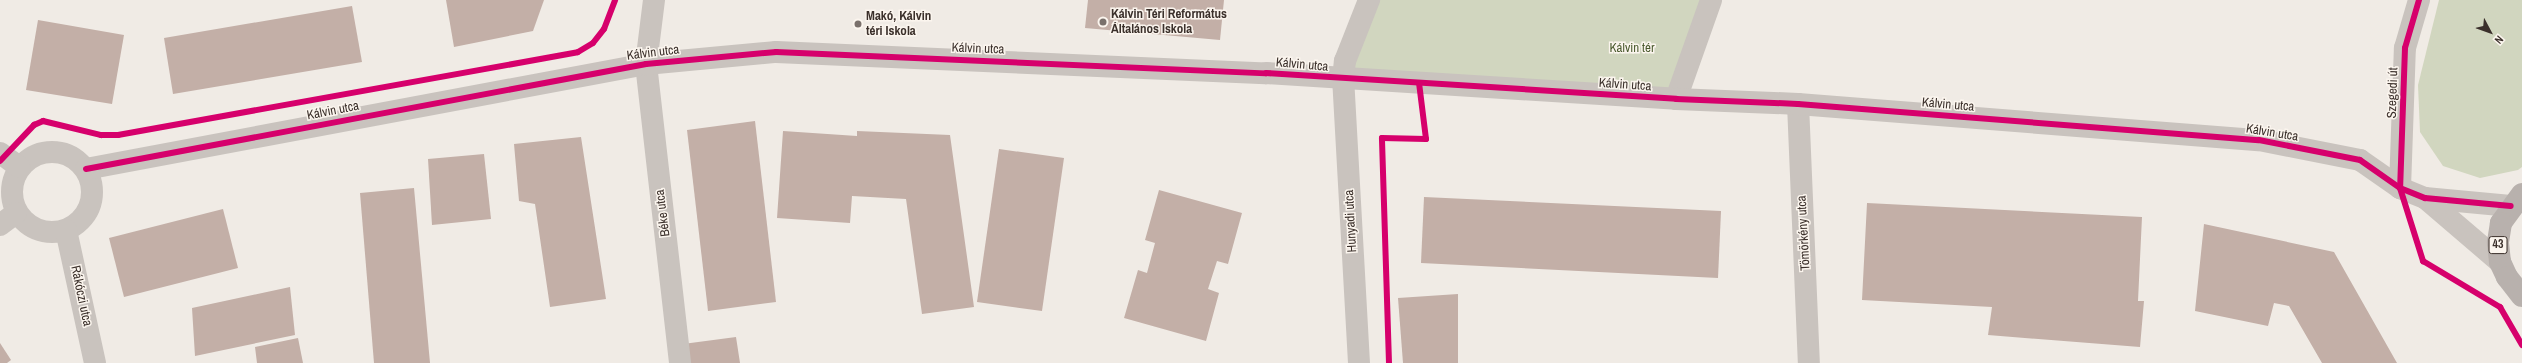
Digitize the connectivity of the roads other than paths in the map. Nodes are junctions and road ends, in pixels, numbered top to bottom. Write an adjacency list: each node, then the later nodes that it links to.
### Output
1 (654, 0): 5 (street, Béke utca)
2 (1369, 0): 6 (street)
3 (1711, 0): 7 (street)
4 (2419, 0): 12 (street, Szegedi út)
5 (646, 64): 6 (street, Kálvin utca); 11 (street, Kálvin utca); 20 (street, Béke utca)
6 (1343, 79): 7 (street, Kálvin utca); 21 (street, Hunyadi utca)
7 (1676, 99): 8 (street, Kálvin utca)
8 (1798, 104): 12 (street, Kálvin utca); 22 (street, Tömörkény utca)
9 (0, 153): 10 (street)
10 (19, 167): 11 (street); 15 (street)
11 (86, 169): 16 (street)
12 (2400, 188): 13 (street, Kálvin utca)
13 (2425, 198): 14 (street, Kálvin utca); 17 (street, Kálvin utca)
14 (2516, 200): 17 (main road, 43)
15 (8, 219): 16 (street)
16 (66, 230): 19 (street, Rákóczi utca)
17 (2500, 262): 18 (main road, 43)
18 (2522, 296)
19 (95, 363)
20 (680, 363)
21 (1359, 363)
22 (1809, 363)

